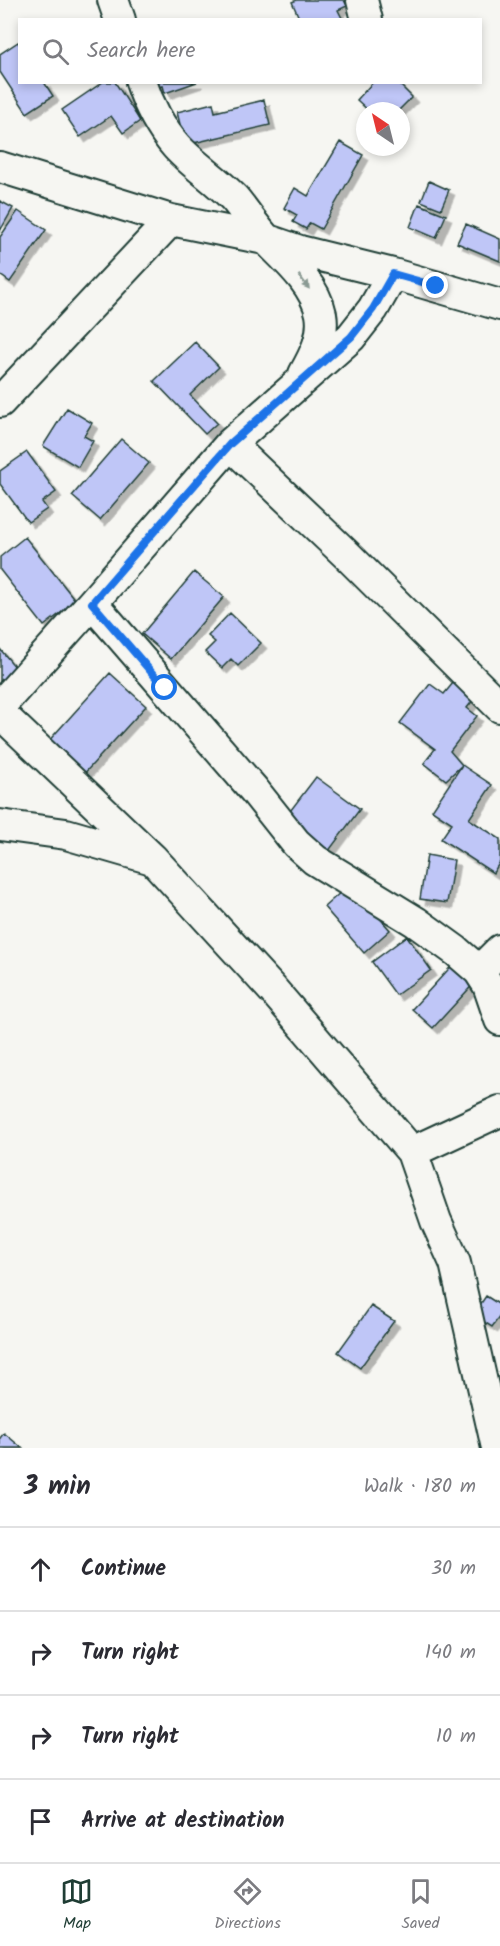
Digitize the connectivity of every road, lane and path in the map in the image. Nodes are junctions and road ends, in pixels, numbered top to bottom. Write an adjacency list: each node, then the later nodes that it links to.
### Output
1 (113, 0): 3 (street)
2 (362, 0): 4 (street)
3 (119, 18)
4 (367, 18)
5 (142, 84): 8 (street)
6 (0, 167): 7 (street)
7 (171, 220): 8 (street); 12 (street)
8 (265, 239): 9 (street); 11 (street, one-way to 11)
9 (393, 274): 10 (street); 11 (street)
10 (500, 305)
11 (301, 380): 13 (street)
12 (0, 402)
13 (230, 444): 14 (street); 16 (street)
14 (92, 603): 15 (street); 21 (street)
15 (0, 706)
16 (500, 707)
17 (0, 713): 19 (street)
18 (0, 825): 19 (street)
19 (152, 858): 24 (street)
20 (500, 950): 21 (street)
21 (479, 971): 22 (street)
22 (500, 1020)
23 (500, 1111): 24 (street)
24 (411, 1152): 25 (street)
25 (497, 1448)

